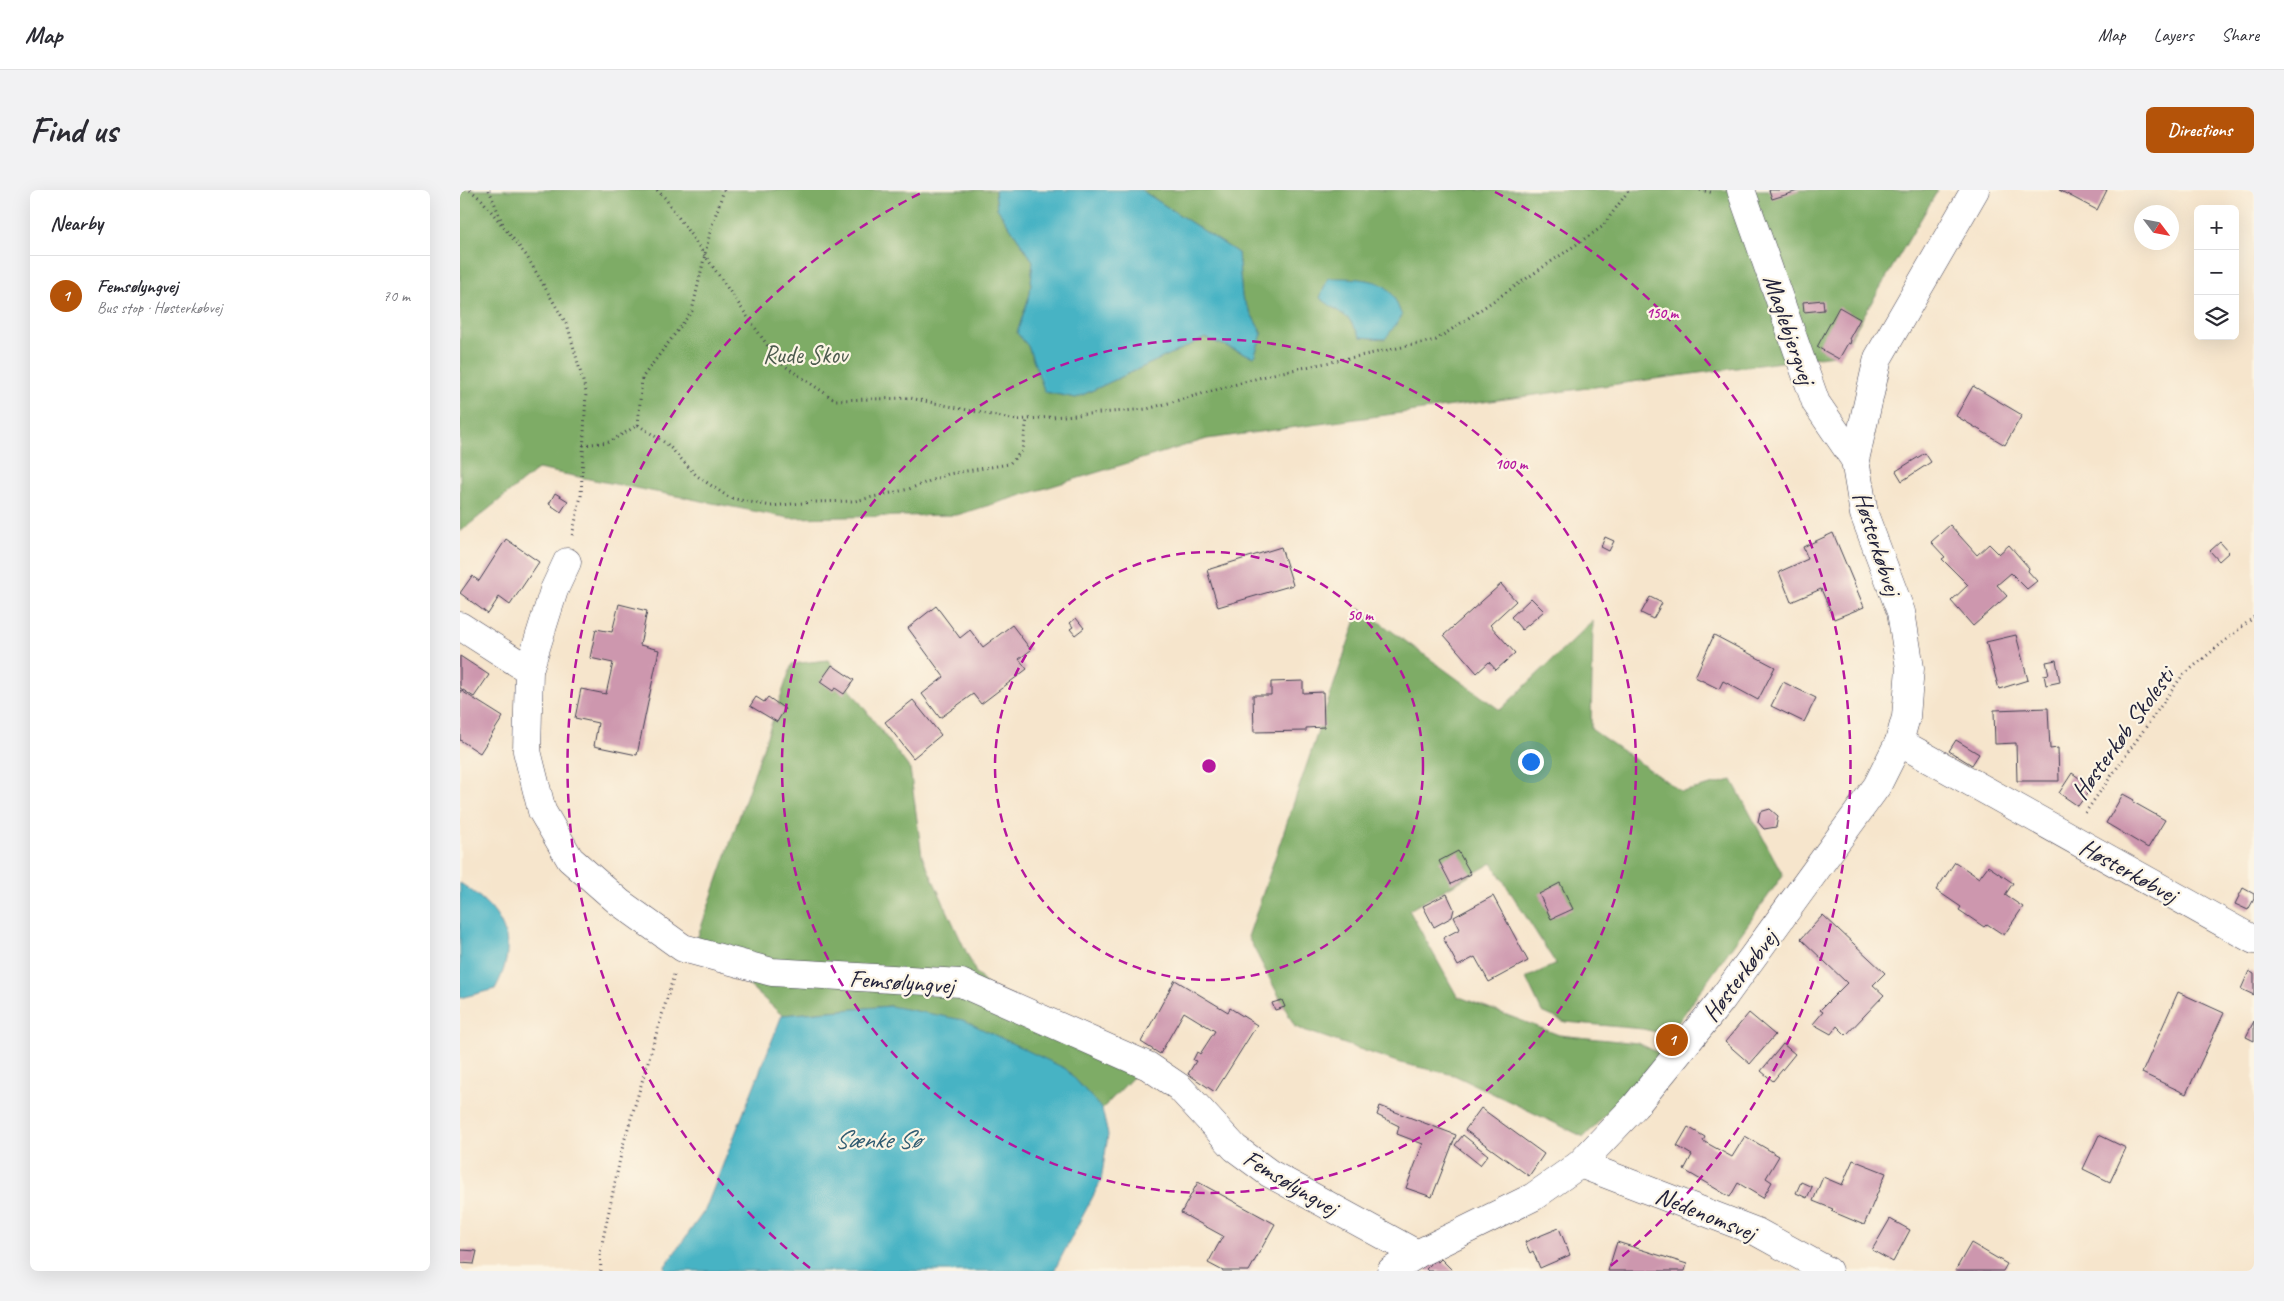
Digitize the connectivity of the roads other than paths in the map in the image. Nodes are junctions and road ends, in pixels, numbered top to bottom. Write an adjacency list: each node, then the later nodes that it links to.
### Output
1 (1741, 190): 3 (street, Maglebjergvej)
2 (1975, 190): 3 (street, Høsterkøbvej)
3 (1855, 460): 7 (street, Høsterkøbvej)
4 (567, 562): 6 (street, Femsølyngvej)
5 (460, 626): 6 (street)
6 (529, 670): 10 (street, Femsølyngvej)
7 (1899, 742): 8 (street, Høsterkøbvej); 9 (street, Høsterkøbvej)
8 (2254, 940)
9 (1580, 1164): 10 (street, Høsterkøbvej); 12 (street, Nedenomsvej)
10 (1417, 1254): 11 (street, Høsterkøbvej)
11 (1391, 1271)
12 (1828, 1271)

